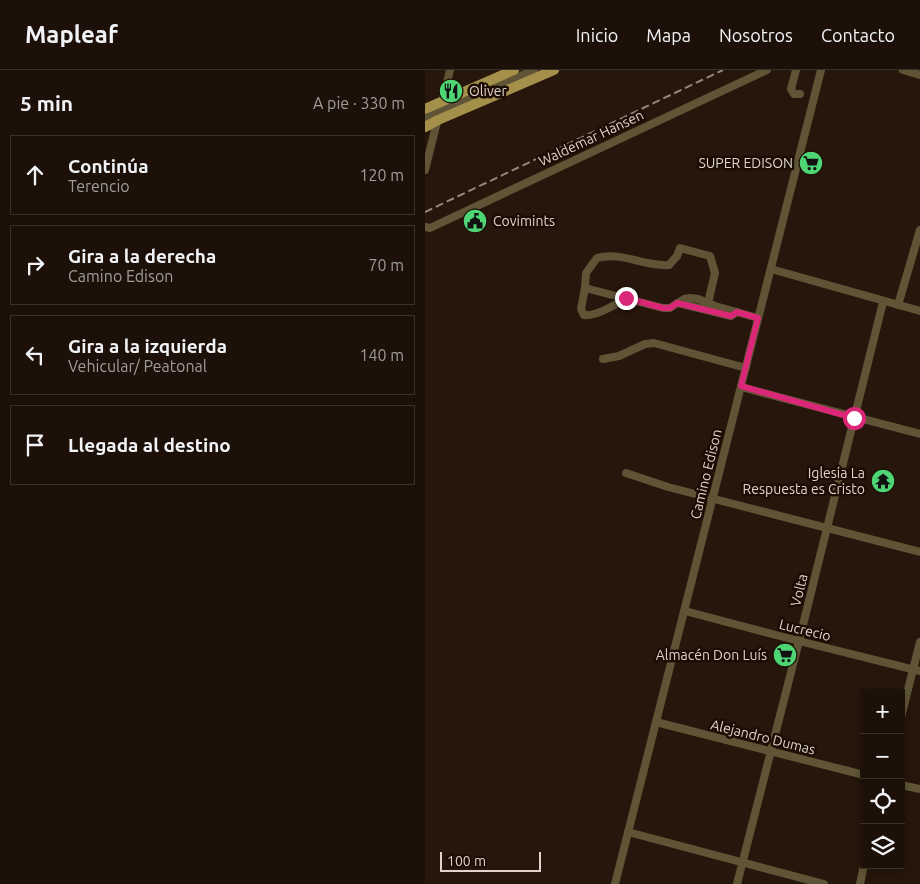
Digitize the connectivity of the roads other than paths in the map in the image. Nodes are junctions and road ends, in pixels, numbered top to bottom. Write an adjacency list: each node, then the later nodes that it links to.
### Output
1 (451, 70): 11 (street)
2 (514, 70): 11 (main road)
3 (534, 70): 13 (street)
4 (554, 70): 13 (main road)
5 (767, 70): 17 (street, Waldemar Hansen)
6 (796, 70): 10 (street)
7 (821, 70): 19 (street, Camino Edison)
8 (903, 70): 9 (street)
9 (920, 75)
10 (799, 94)
11 (443, 100): 12 (main road); 13 (street)
12 (425, 109)
13 (439, 115): 14 (street); 15 (main road); 16 (street)
14 (425, 118)
15 (425, 127)
16 (425, 170)
17 (425, 227)
18 (920, 230): 25 (street)
19 (771, 269): 22 (street); 28 (street, Camino Edison)
20 (585, 288): 21 (street); 21 (street); 24 (street)
21 (626, 298): 23 (street)
22 (883, 302): 25 (street); 32 (street, Volta)
23 (677, 303): 24 (street); 27 (street)
24 (708, 303): 27 (street)
25 (899, 305): 26 (street)
26 (920, 311)
27 (737, 312): 28 (street)
28 (758, 318): 30 (street, Camino Edison)
29 (603, 359): 30 (street)
30 (746, 368): 31 (street, Camino Edison)
31 (741, 386): 32 (street); 35 (street, Camino Edison)
32 (854, 418): 33 (street); 36 (street, Volta)
33 (920, 434)
34 (627, 473): 35 (street)
35 (713, 499): 36 (street); 38 (street, Camino Edison)
36 (827, 528): 37 (street); 39 (street, Volta)
37 (920, 552)
38 (685, 611): 39 (street, Lucrecio); 43 (street, Camino Edison)
39 (799, 641): 41 (street, Lucrecio); 44 (street, Volta)
40 (920, 642): 41 (street)
41 (917, 670): 42 (street)
42 (905, 706)
43 (656, 722): 44 (street, Alejandro Dumas); 48 (street, Camino Edison)
44 (771, 752): 45 (street, Alejandro Dumas); 49 (street, Volta)
45 (860, 774)
46 (905, 786): 47 (street)
47 (920, 789)
48 (628, 832): 49 (street); 51 (street, Camino Edison)
49 (742, 863): 52 (street, Volta); 53 (street)
50 (863, 869): 54 (street)
51 (615, 884)
52 (737, 884)
53 (825, 884)
54 (860, 884)

